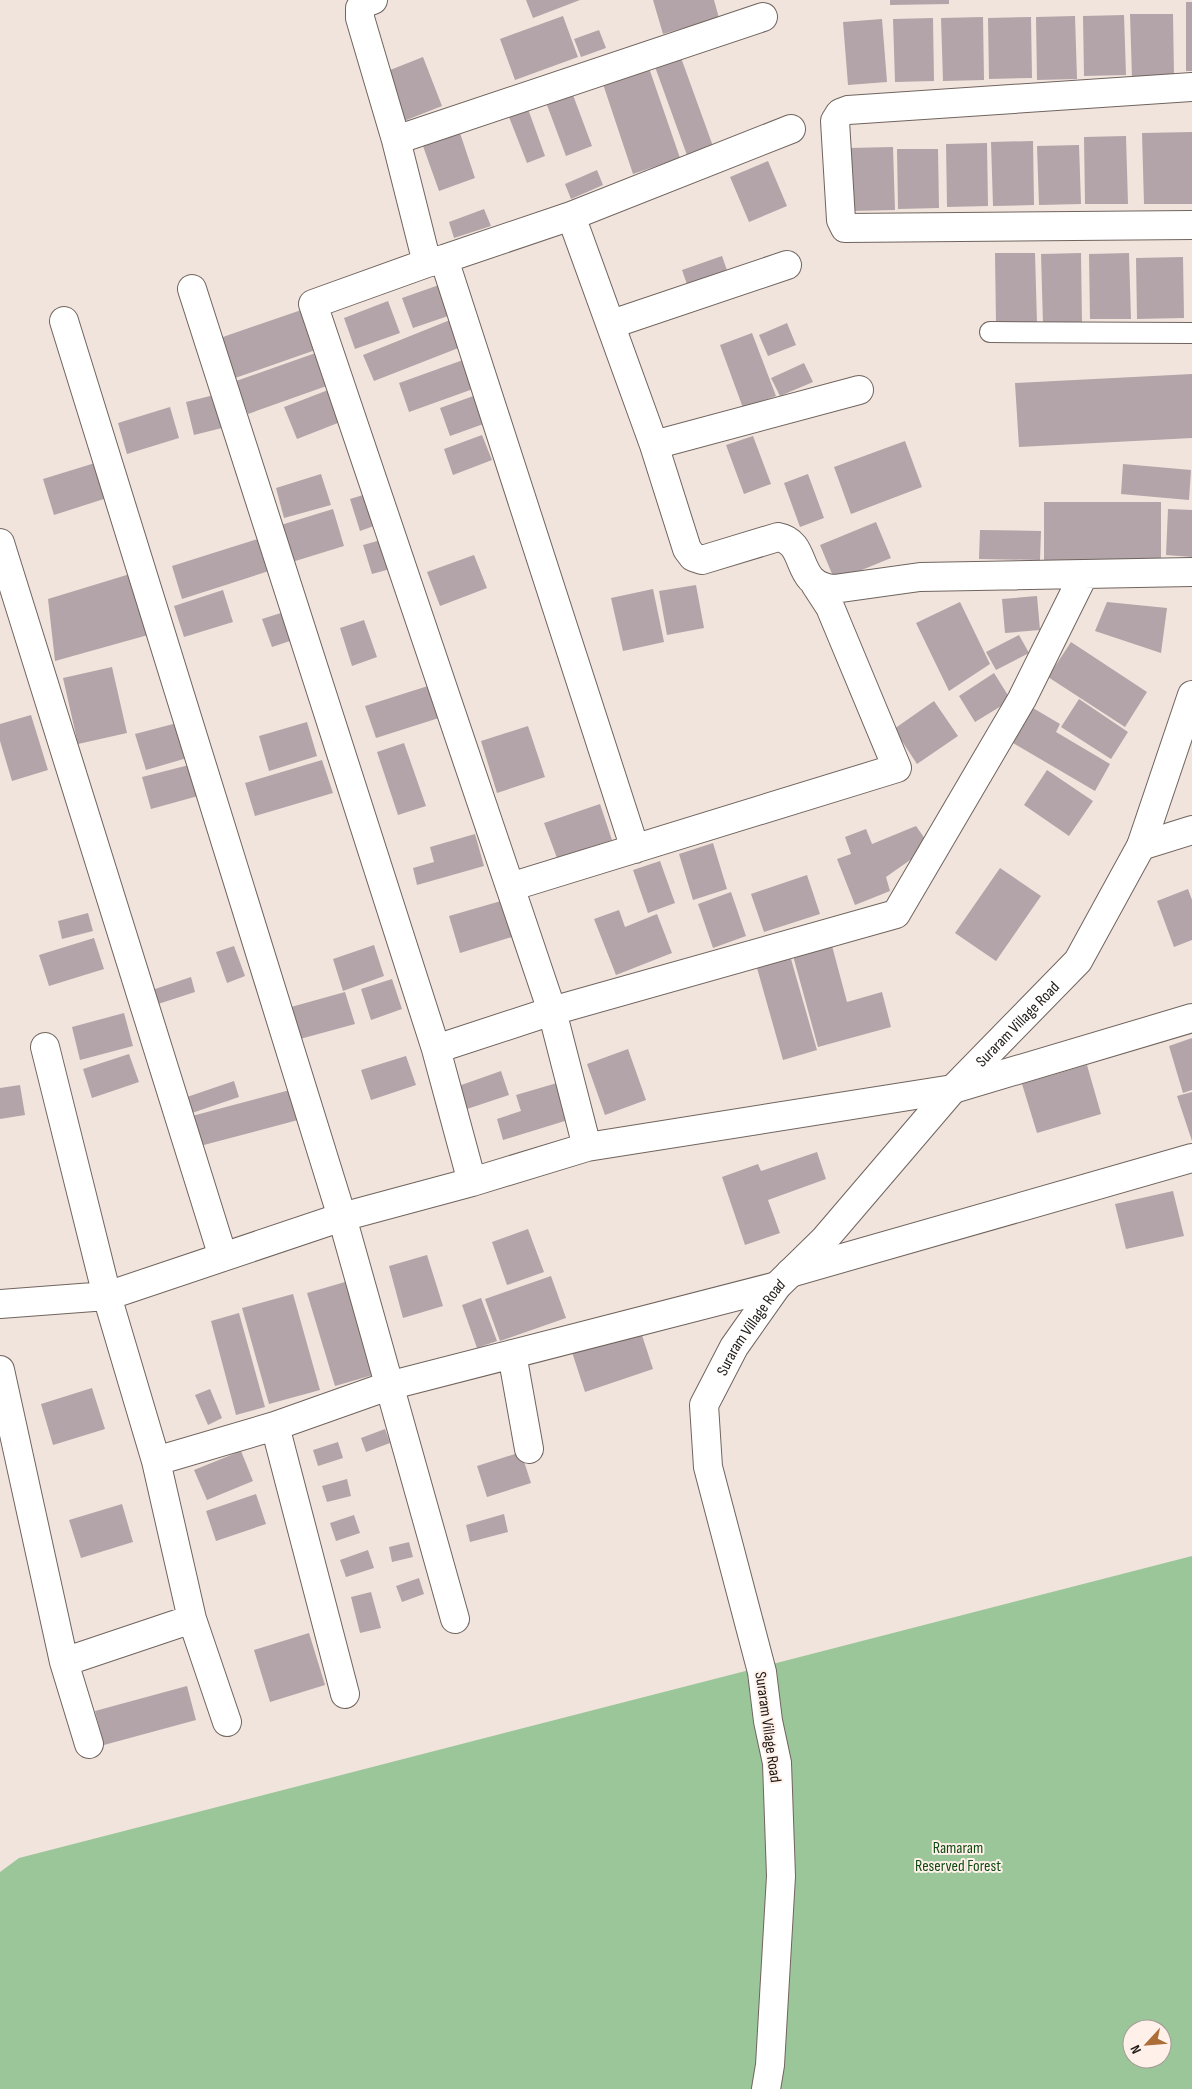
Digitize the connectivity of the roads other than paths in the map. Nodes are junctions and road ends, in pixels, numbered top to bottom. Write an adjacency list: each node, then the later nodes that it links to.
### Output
1 (374, 0): 5 (street)
2 (762, 17): 5 (street)
3 (1192, 87): 7 (street)
4 (791, 129): 6 (street)
5 (396, 140): 8 (street)
6 (572, 216): 8 (street); 12 (street)
7 (1192, 225)
8 (436, 261): 24 (street); 25 (street)
9 (787, 265): 12 (street)
10 (192, 289): 29 (street)
11 (64, 321): 34 (street)
12 (612, 324): 16 (street)
13 (990, 332): 14 (lane)
14 (1192, 333)
15 (859, 390): 16 (street)
16 (654, 445): 20 (street)
17 (0, 543): 35 (street)
18 (1192, 572): 19 (street)
19 (1084, 574): 20 (street); 26 (street)
20 (815, 584): 24 (street)
21 (1191, 700): 23 (street, Suraram Village Road)
22 (1192, 830): 23 (street)
23 (1141, 846): 30 (street, Suraram Village Road)
24 (635, 849): 25 (street)
25 (510, 887): 26 (street)
26 (552, 1011): 29 (street); 31 (street)
27 (1192, 1018): 30 (street)
28 (45, 1047): 37 (street)
29 (436, 1049): 33 (street)
30 (952, 1089): 31 (street); 36 (street, Suraram Village Road)
31 (587, 1147): 33 (street)
32 (1192, 1158): 36 (street)
33 (472, 1182): 34 (street)
34 (342, 1217): 35 (street); 41 (street)
35 (223, 1257): 37 (street)
36 (784, 1279): 39 (street); 51 (street, Suraram Village Road)
37 (107, 1296): 38 (street); 44 (street)
38 (0, 1304)
39 (512, 1354): 41 (street); 43 (street)
40 (0, 1370): 47 (street)
41 (388, 1386): 42 (street); 46 (street)
42 (275, 1426): 44 (street); 48 (street)
43 (529, 1449)
44 (156, 1461): 45 (street)
45 (192, 1619): 47 (street); 49 (street)
46 (454, 1619)
47 (64, 1662): 50 (street)
48 (345, 1694)
49 (227, 1722)
50 (89, 1744)
51 (766, 2089)

